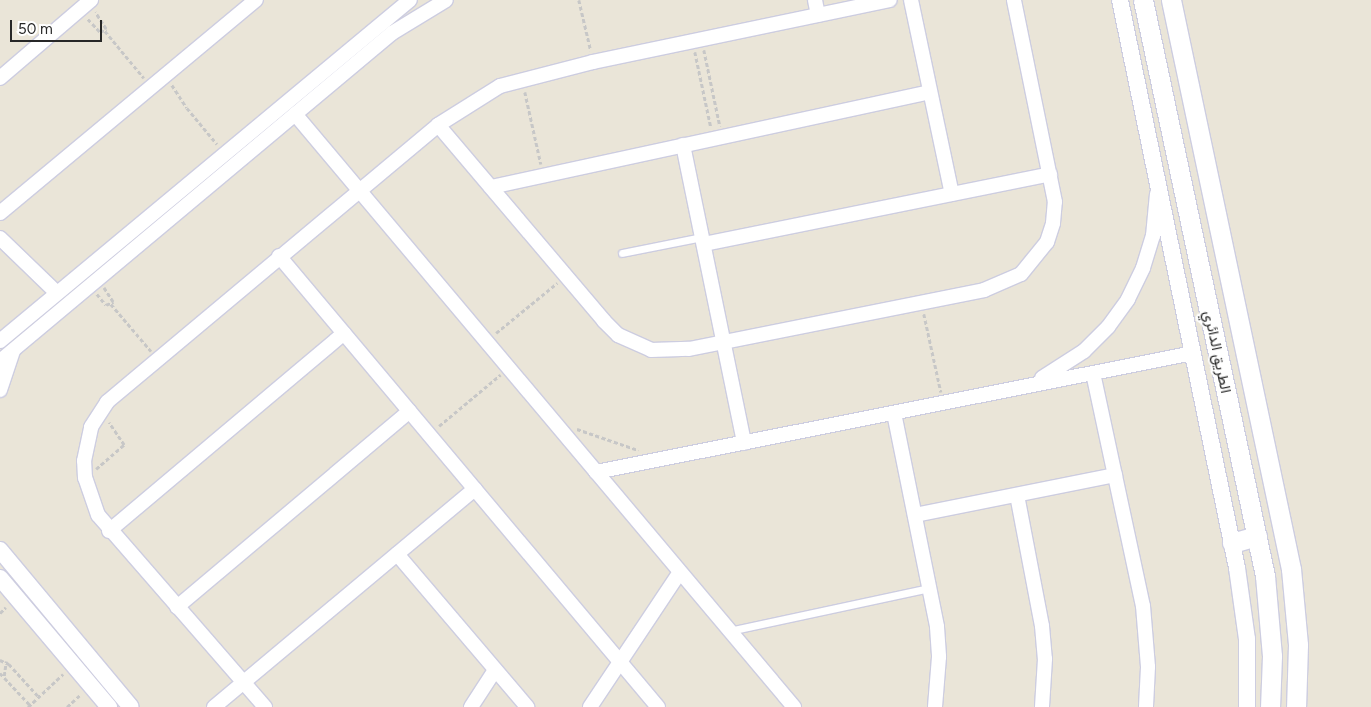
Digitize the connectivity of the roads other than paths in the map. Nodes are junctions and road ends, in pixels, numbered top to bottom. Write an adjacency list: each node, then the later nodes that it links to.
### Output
1 (256, 0): 27 (street)
2 (410, 0): 22 (street)
3 (446, 0): 15 (street)
4 (815, 0): 12 (street)
5 (890, 0): 12 (street)
6 (911, 0): 14 (street)
7 (1014, 0): 21 (street)
8 (1120, 0): 20 (street)
9 (1143, 0): 19 (main road, الطريق الدائري)
10 (1171, 0): 18 (main road, الطريق الدائري)
11 (86, 4): 13 (street)
12 (818, 15): 16 (street)
13 (0, 78)
14 (930, 92): 17 (street); 26 (street)
15 (295, 114): 23 (street); 25 (street)
16 (438, 125): 24 (street); 25 (street)
17 (683, 145): 24 (street); 29 (street)
18 (1204, 160): 19 (main road); 77 (main road, الطريق الدائري)
19 (1178, 166): 51 (main road, الطريق الدائري)
20 (1156, 168): 37 (street); 40 (street)
21 (1050, 174): 26 (street); 35 (street)
22 (198, 175): 23 (street); 32 (street)
23 (208, 186): 36 (street)
24 (491, 187): 35 (street)
25 (359, 190): 31 (street); 45 (street)
26 (952, 194): 29 (street)
27 (0, 213)
28 (0, 238): 32 (street)
29 (703, 241): 30 (lane); 35 (street)
30 (622, 253)
31 (279, 256): 33 (street); 50 (street)
32 (57, 293): 34 (street)
33 (344, 333): 42 (street); 50 (street)
34 (0, 341)
35 (724, 343): 44 (street)
36 (14, 350): 38 (street); 41 (street)
37 (1194, 353): 39 (street); 52 (street)
38 (0, 361)
39 (1093, 373): 40 (street); 46 (street)
40 (1026, 386): 43 (street)
41 (0, 390)
42 (410, 411): 47 (street); 58 (street)
43 (894, 413): 44 (street); 49 (street)
44 (744, 443): 45 (street)
45 (596, 472): 55 (street)
46 (1115, 475): 48 (street); 74 (street)
47 (475, 489): 53 (street); 60 (street)
48 (1016, 494): 49 (street); 73 (street)
49 (915, 514): 57 (street)
50 (109, 531): 58 (street)
51 (1257, 536): 52 (main road); 76 (main road, الطريق الدائري)
52 (1232, 542): 75 (street)
53 (397, 554): 61 (street); 62 (street)
54 (3, 560): 64 (street)
55 (680, 572): 59 (street); 60 (street)
56 (0, 578): 63 (street)
57 (929, 588): 59 (lane); 72 (street)
58 (177, 608): 62 (street)
59 (730, 631): 71 (street)
60 (620, 662): 69 (street); 70 (street)
61 (495, 670): 67 (street); 68 (street)
62 (243, 683): 65 (street); 66 (street)
63 (109, 707)
64 (131, 707)
65 (214, 707)
66 (265, 707)
67 (471, 707)
68 (527, 707)
69 (590, 707)
70 (658, 707)
71 (794, 707)
72 (934, 707)
73 (1042, 707)
74 (1146, 707)
75 (1247, 707)
76 (1270, 707)
77 (1296, 707)

